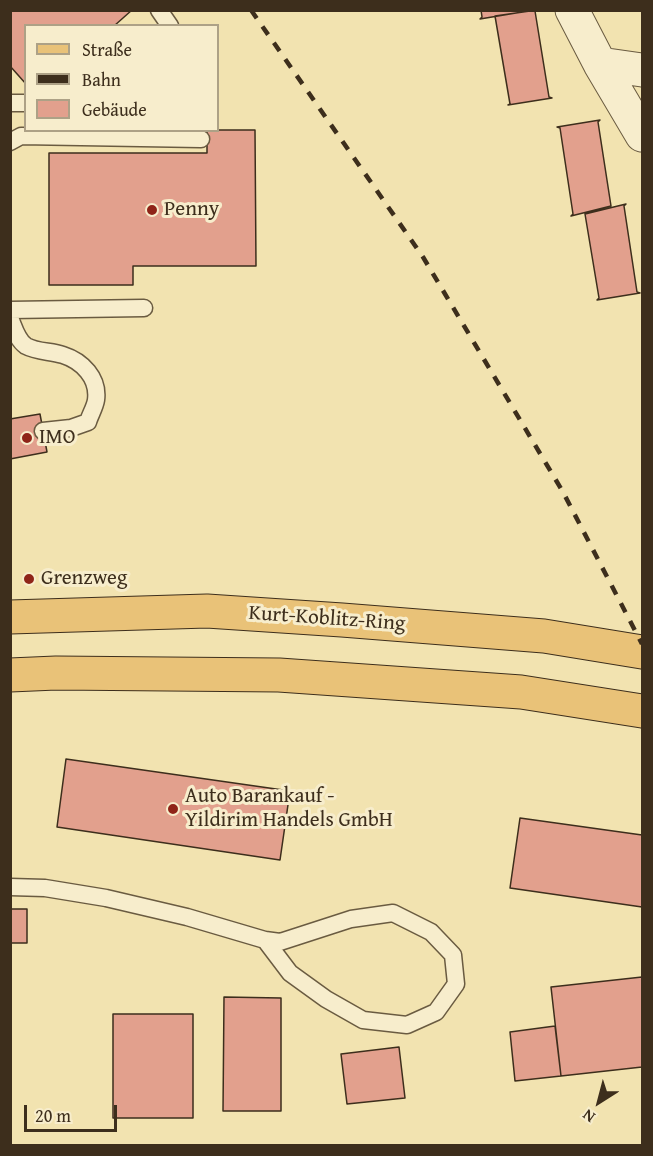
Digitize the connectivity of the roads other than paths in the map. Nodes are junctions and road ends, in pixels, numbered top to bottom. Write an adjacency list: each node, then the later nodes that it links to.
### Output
1 (159, 10): 3 (lane)
2 (572, 10): 4 (street)
3 (169, 24)
4 (600, 64): 5 (street); 6 (street)
5 (642, 70)
6 (642, 135)
7 (201, 139): 8 (lane)
8 (10, 142)
9 (144, 308): 10 (lane)
10 (10, 310)
11 (10, 318): 12 (lane)
12 (43, 430)
13 (10, 617): 14 (main road, Kurt-Koblitz-Ring)
14 (642, 652)
15 (10, 675): 16 (main road)
16 (642, 711)
17 (10, 887): 18 (lane)
18 (265, 940): 18 (lane)

